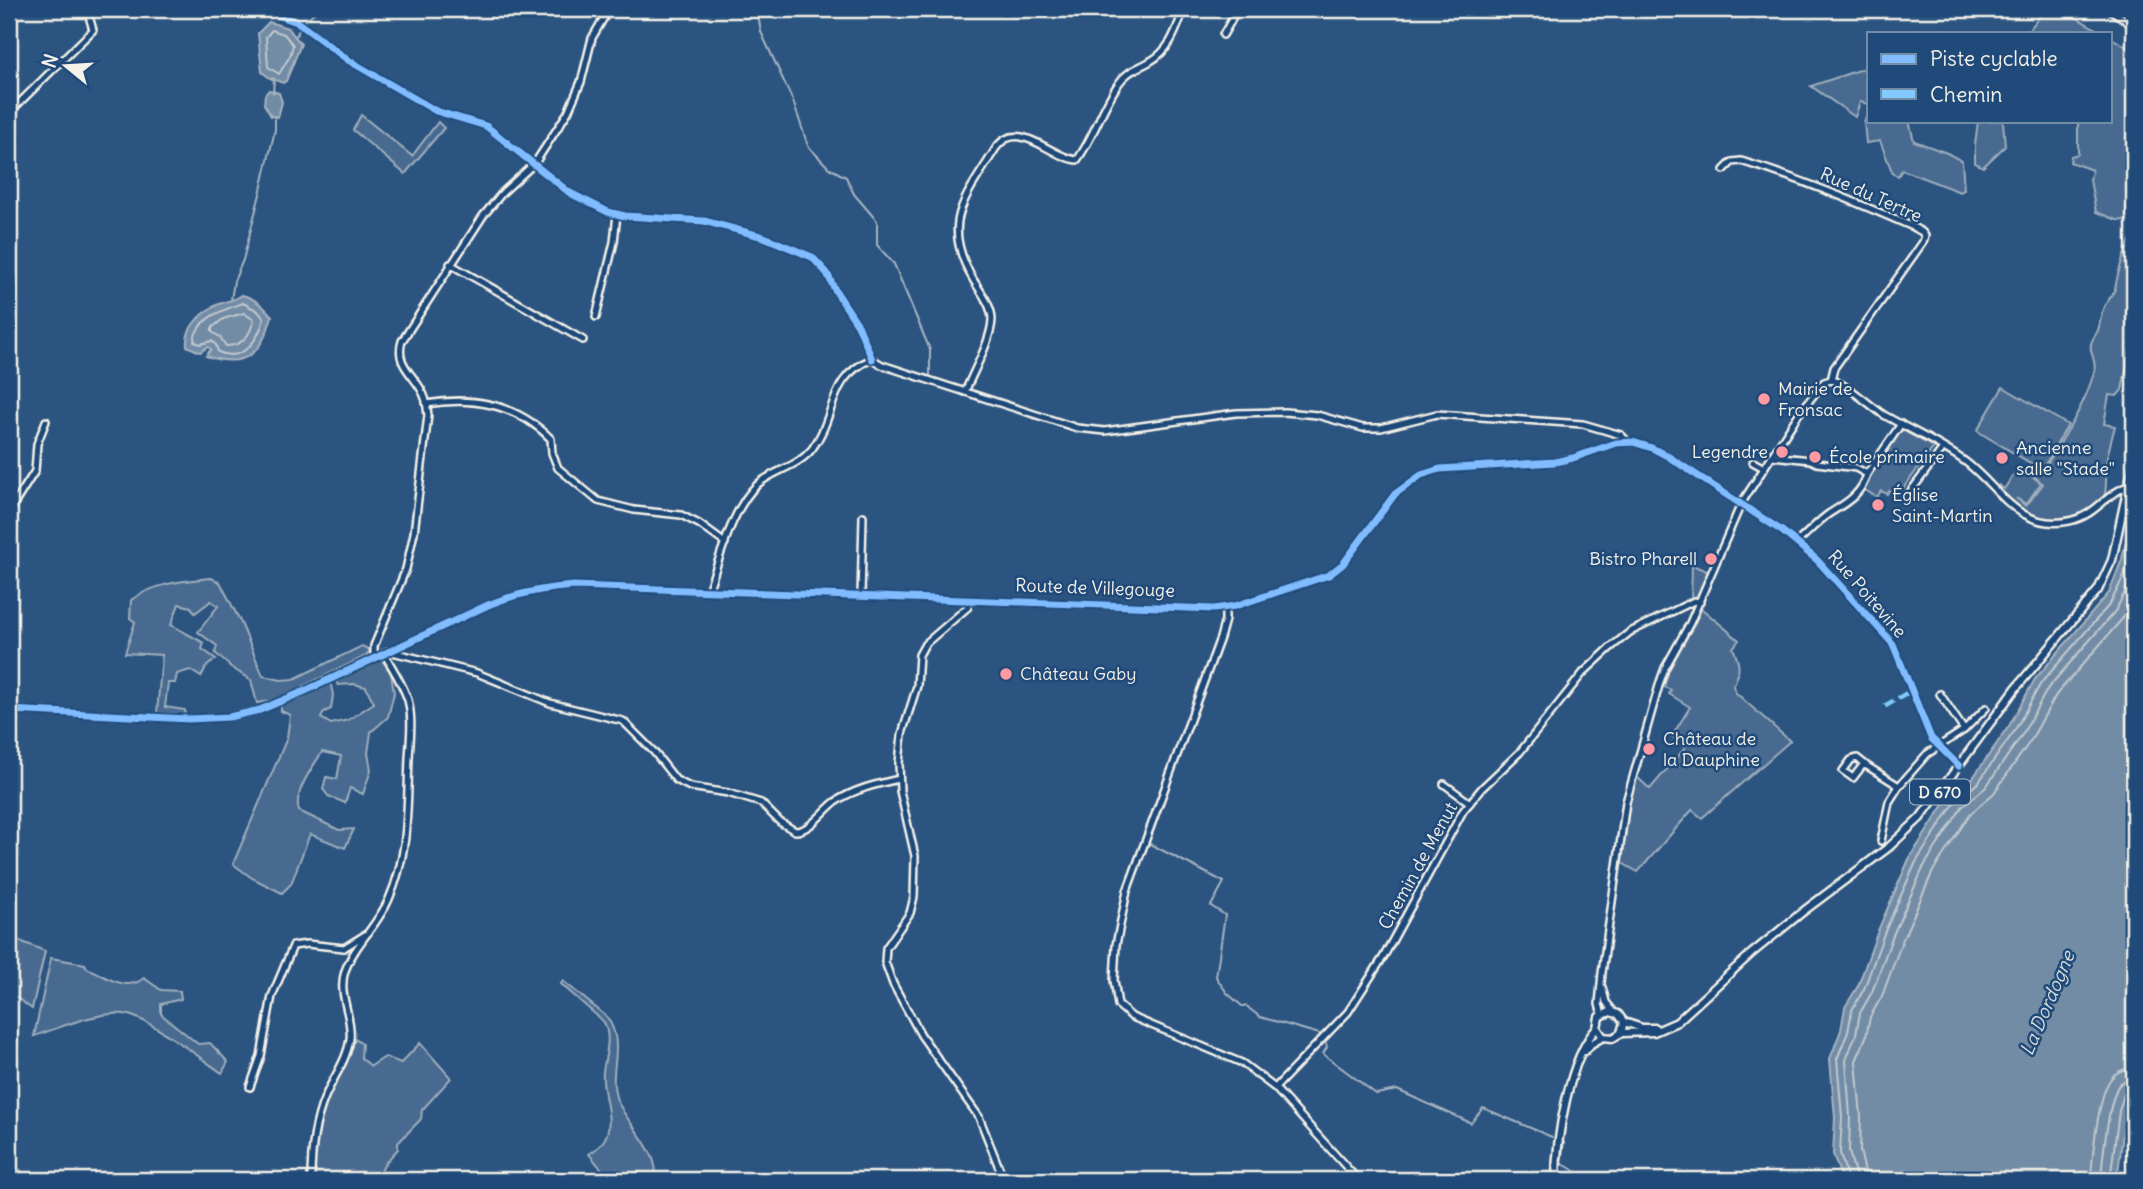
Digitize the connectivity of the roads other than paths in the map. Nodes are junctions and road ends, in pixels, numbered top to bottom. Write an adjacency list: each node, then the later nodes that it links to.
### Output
1 (87, 9): 9 (street)
2 (261, 9): 10 (street)
3 (609, 9): 10 (street)
4 (1184, 9): 18 (street)
5 (1235, 9): 8 (street)
6 (2109, 9): 7 (street)
7 (2134, 26)
8 (1223, 35)
9 (9, 113)
10 (535, 163): 12 (street); 13 (street)
11 (1724, 170): 17 (street, Rue du Tertre)
12 (617, 214): 14 (street); 16 (street)
13 (450, 264): 15 (street); 19 (street)
14 (596, 317)
15 (583, 340)
16 (872, 359): 18 (street); 35 (street)
17 (1831, 380): 21 (street); 24 (street)
18 (965, 391): 22 (street)
19 (426, 404): 35 (street); 42 (street)
20 (46, 421): 32 (street)
21 (1901, 424): 23 (street); 28 (street)
22 (1627, 441): 31 (street); 40 (street, Route de Villegouge)
23 (1944, 448): 29 (street); 30 (street)
24 (1772, 456): 27 (street); 28 (street)
25 (1753, 463): 27 (street)
26 (2134, 466): 29 (main road, D 670)
27 (1764, 468): 31 (street)
28 (1867, 474): 34 (street)
29 (2127, 486): 49 (main road, D 670)
30 (1905, 499)
31 (1741, 504): 34 (street, Rue Poitevine); 39 (street)
32 (9, 512)
33 (863, 516): 37 (street)
34 (1797, 542): 47 (street, Rue Poitevine)
35 (725, 543): 36 (street)
36 (708, 591): 37 (street, Route de Villegouge); 41 (street, Route de Villegouge)
37 (861, 596): 38 (street, Route de Villegouge)
38 (969, 600): 40 (street, Route de Villegouge); 50 (street)
39 (1700, 601): 53 (street, Chemin de Menut); 58 (street)
40 (1225, 608): 68 (street)
41 (386, 652): 42 (street, Route de Villegouge); 50 (street); 55 (street)
42 (374, 658): 45 (street, Route de Villegouge)
43 (1940, 694): 46 (street)
44 (1986, 708): 46 (street)
45 (9, 710)
46 (1964, 730): 47 (street)
47 (1937, 746): 49 (street, Rue Poitevine); 52 (street)
48 (1867, 766): 52 (street)
49 (1959, 766): 63 (main road, D 670)
50 (899, 779): 70 (street)
51 (1444, 785): 53 (street)
52 (1899, 786): 54 (street)
53 (1469, 803): 68 (street, Chemin de Menut)
54 (1881, 841)
55 (372, 930): 56 (street); 57 (street)
56 (344, 948): 57 (street); 67 (street)
57 (353, 956): 69 (street)
58 (1601, 983): 59 (street); 60 (street)
59 (1615, 1012): 60 (main road); 61 (main road)
60 (1602, 1015): 62 (main road)
61 (1624, 1022): 63 (main road); 64 (main road)
62 (1597, 1028): 65 (main road); 66 (main road)
63 (1664, 1028): 64 (main road, D 670)
64 (1621, 1033): 65 (main road)
65 (1603, 1037): 66 (main road)
66 (1581, 1055): 72 (main road)
67 (250, 1087)
68 (1275, 1088): 71 (street)
69 (311, 1180)
70 (1004, 1180)
71 (1358, 1180)
72 (1556, 1180)

